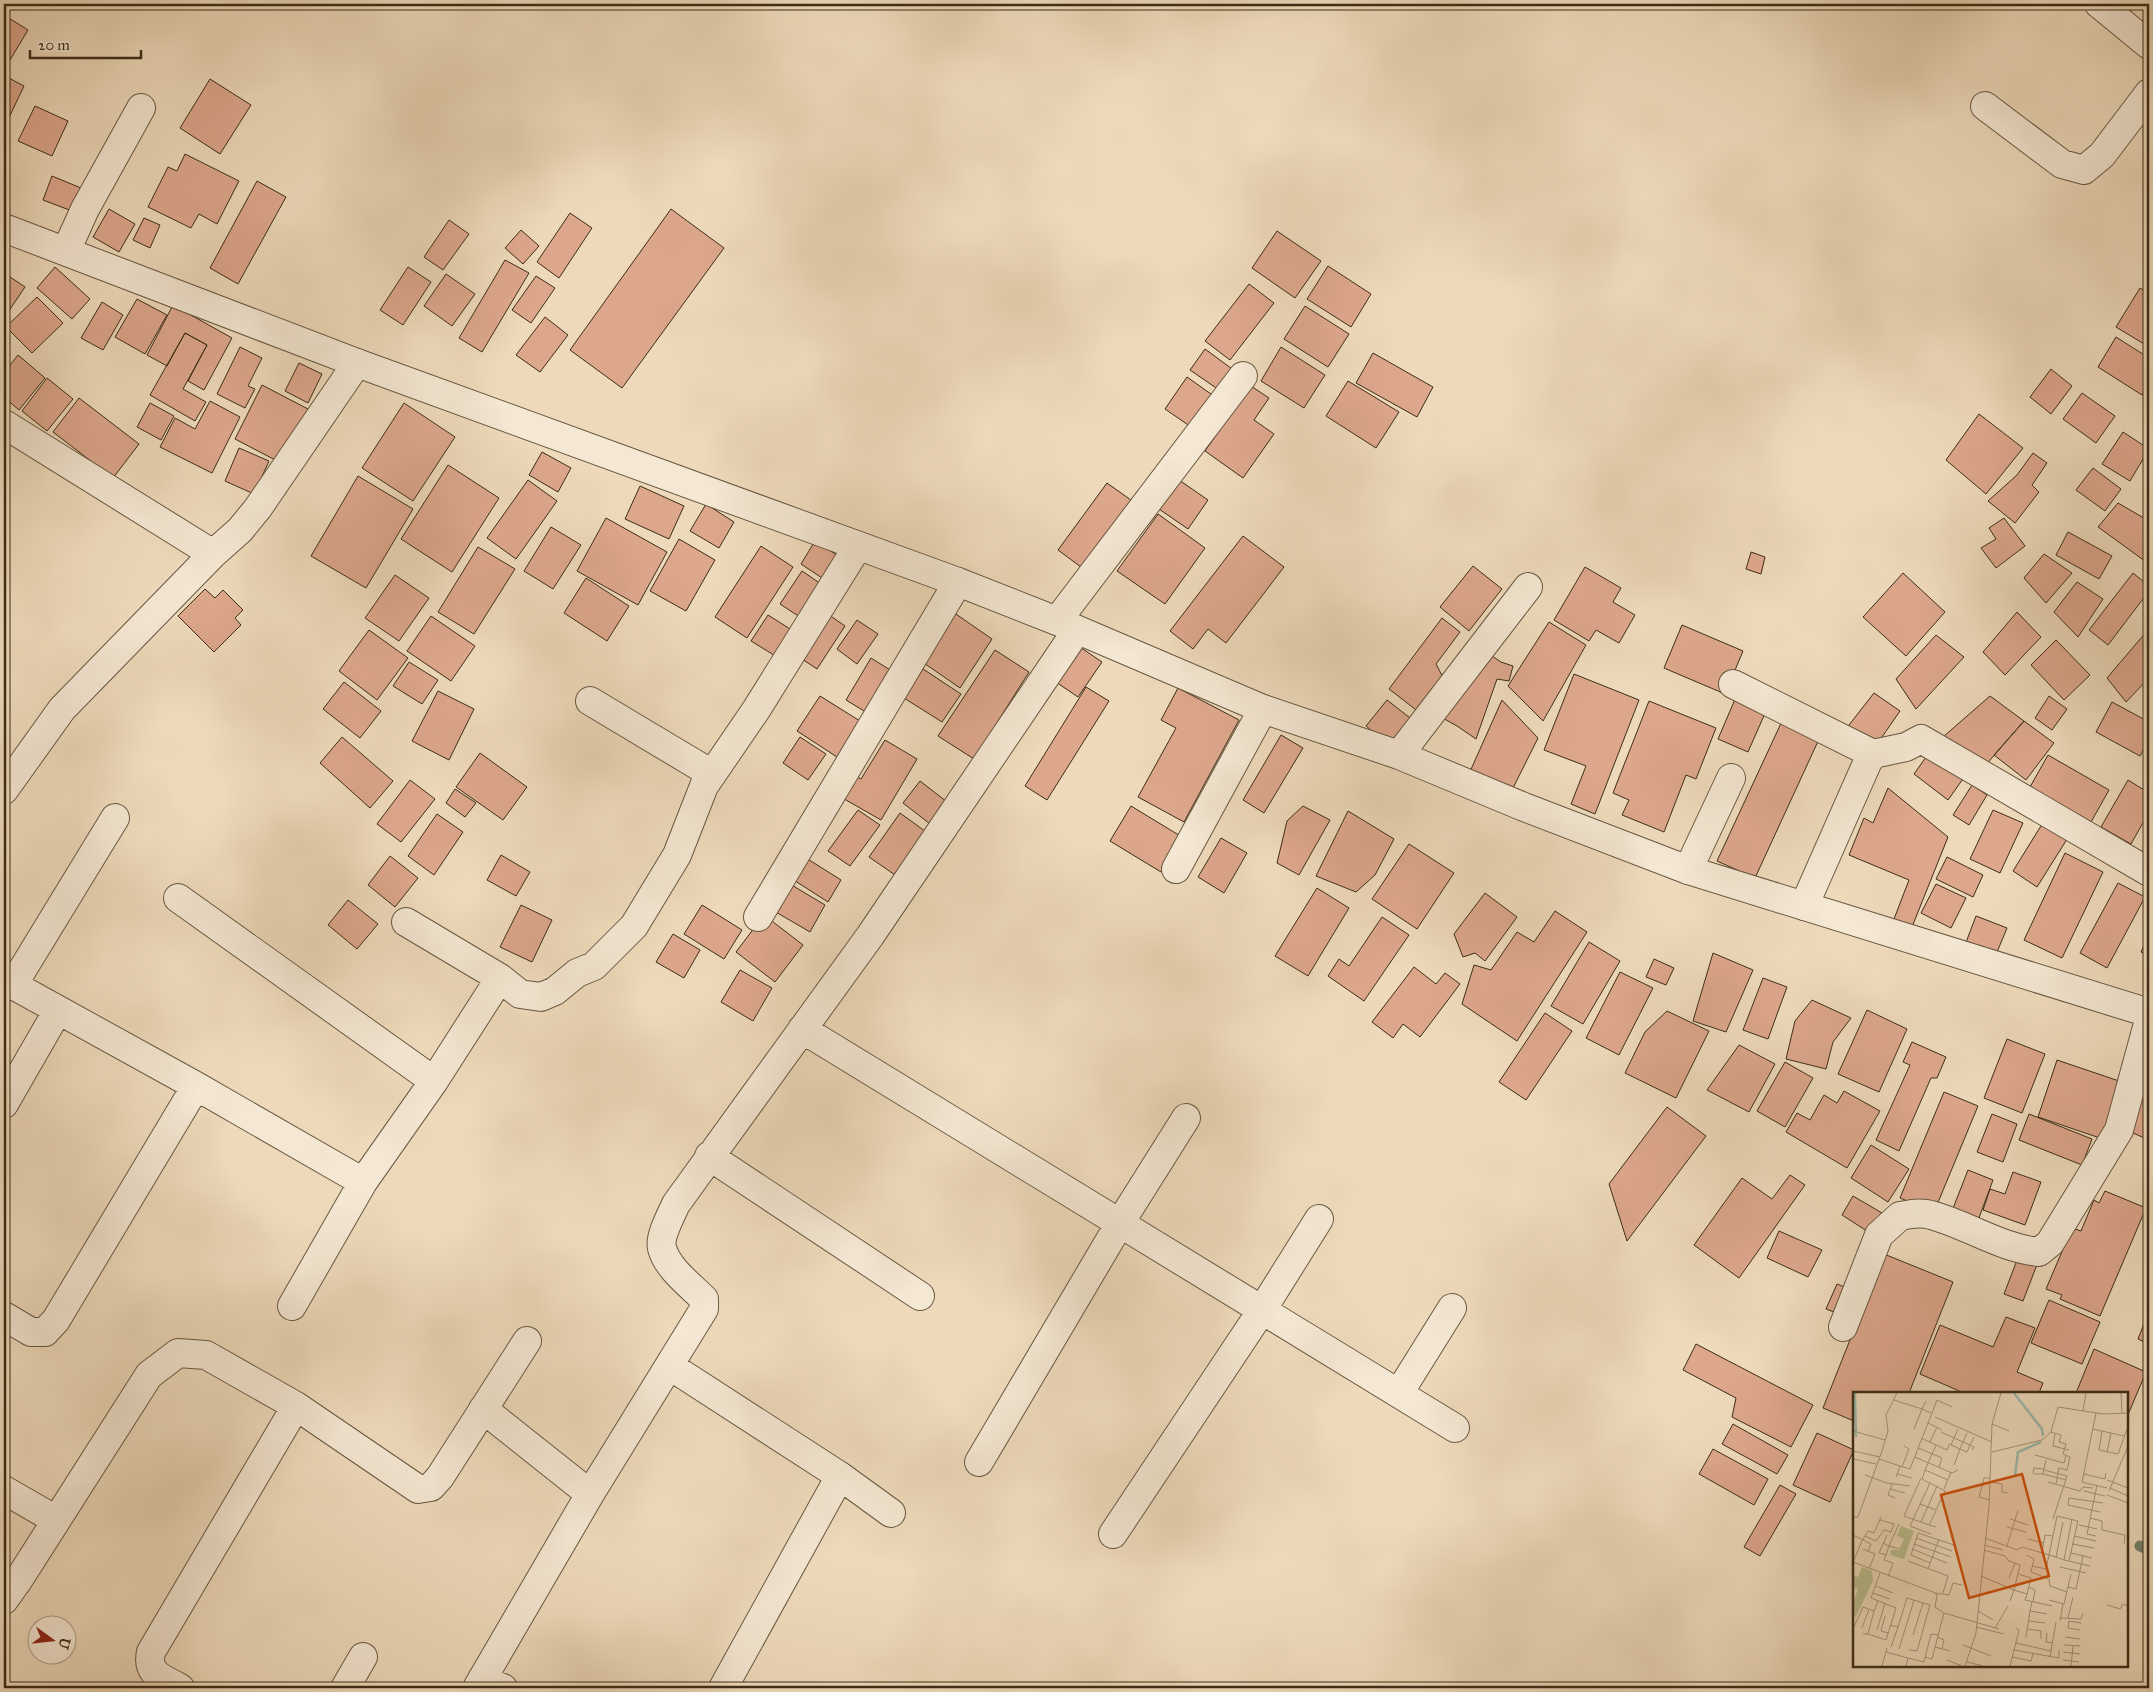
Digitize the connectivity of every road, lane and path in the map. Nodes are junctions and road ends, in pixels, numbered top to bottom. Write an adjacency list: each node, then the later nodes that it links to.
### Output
1 (2099, 4): 2 (street)
2 (2149, 45)
3 (2149, 94): 4 (street)
4 (1985, 106)
5 (141, 108): 7 (street)
6 (4, 228): 7 (street)
7 (66, 251): 8 (street)
8 (357, 363): 11 (street); 12 (street)
9 (1243, 376): 15 (street)
10 (4, 424): 12 (street)
11 (858, 546): 13 (street); 21 (street)
12 (214, 554): 23 (street)
13 (958, 582): 15 (street); 30 (street)
14 (1528, 587): 20 (street)
15 (1067, 625): 18 (street); 37 (street)
16 (1733, 684): 19 (street)
17 (590, 702): 21 (street)
18 (1263, 709): 20 (street); 25 (street)
19 (1873, 754): 27 (street); 29 (street)
20 (1399, 755): 26 (street)
21 (712, 774): 32 (street)
22 (1731, 778): 26 (street)
23 (4, 790)
24 (115, 818): 33 (street)
25 (1176, 869)
26 (1688, 870): 29 (street)
27 (2149, 872)
28 (178, 898): 38 (street)
29 (1804, 906): 35 (street)
30 (758, 917)
31 (406, 922): 32 (street)
32 (500, 978): 38 (street)
33 (8, 983): 34 (street)
34 (58, 1010): 39 (street); 40 (street)
35 (2149, 1012)
36 (2149, 1020): 51 (street)
37 (802, 1029): 42 (street); 45 (street)
38 (434, 1081): 43 (street)
39 (196, 1086): 43 (street); 50 (street)
40 (4, 1104)
41 (1186, 1118): 45 (street)
42 (709, 1156): 46 (street); 53 (street)
43 (362, 1182): 47 (street)
44 (1319, 1219): 49 (street)
45 (1120, 1223): 49 (street); 58 (street)
46 (920, 1296)
47 (292, 1306)
48 (1452, 1308): 54 (street)
49 (1262, 1310): 54 (street); 64 (street)
50 (4, 1316)
51 (1843, 1328)
52 (527, 1341): 56 (street)
53 (670, 1366): 59 (street); 61 (street)
54 (1399, 1393): 57 (street)
55 (296, 1406): 56 (street); 63 (street); 68 (street)
56 (483, 1409): 61 (street)
57 (1455, 1428)
58 (979, 1462)
59 (840, 1476): 62 (street); 70 (street)
60 (4, 1490): 63 (street)
61 (590, 1494): 67 (street)
62 (891, 1513)
63 (56, 1520): 65 (street)
64 (1113, 1534)
65 (4, 1600)
66 (363, 1657): 69 (street)
67 (487, 1685)
68 (180, 1688)
69 (345, 1688)
70 (723, 1688)

